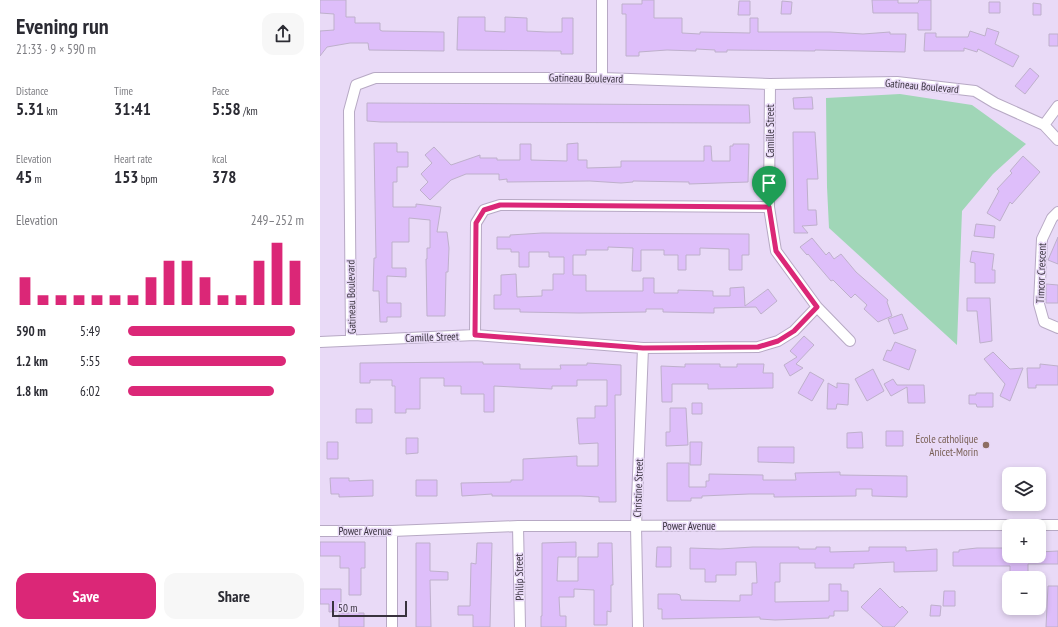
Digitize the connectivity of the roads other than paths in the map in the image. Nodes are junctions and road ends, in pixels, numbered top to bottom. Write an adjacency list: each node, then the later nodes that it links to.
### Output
1 (602, 0): 2 (street)
2 (602, 78): 3 (street, Gatineau Boulevard); 12 (street, Gatineau Boulevard)
3 (770, 84): 5 (street, Gatineau Boulevard); 7 (street, Camille Street)
4 (1058, 106): 5 (street)
5 (1044, 125): 6 (street, Gatineau Boulevard)
6 (1058, 140)
7 (769, 207): 9 (street, Camille Street); 11 (street)
8 (1058, 212): 10 (street, Timcor Crescent)
9 (817, 307): 14 (street, Camille Street); 15 (street, Camille Street)
10 (1058, 328)
11 (475, 335): 12 (street, Camille Street); 15 (street, Camille Street)
12 (351, 340): 13 (street, Camille Street)
13 (320, 342)
14 (850, 342)
15 (643, 348): 18 (street, Christine Street)
16 (1058, 525): 18 (street, Power Avenue)
17 (518, 526): 18 (street, Power Avenue); 20 (street, Power Avenue); 22 (street, Philip Street)
18 (636, 526): 23 (street, Christine Street)
19 (320, 531): 20 (street, Power Avenue)
20 (392, 531): 21 (street)
21 (392, 627)
22 (520, 627)
23 (638, 627)

